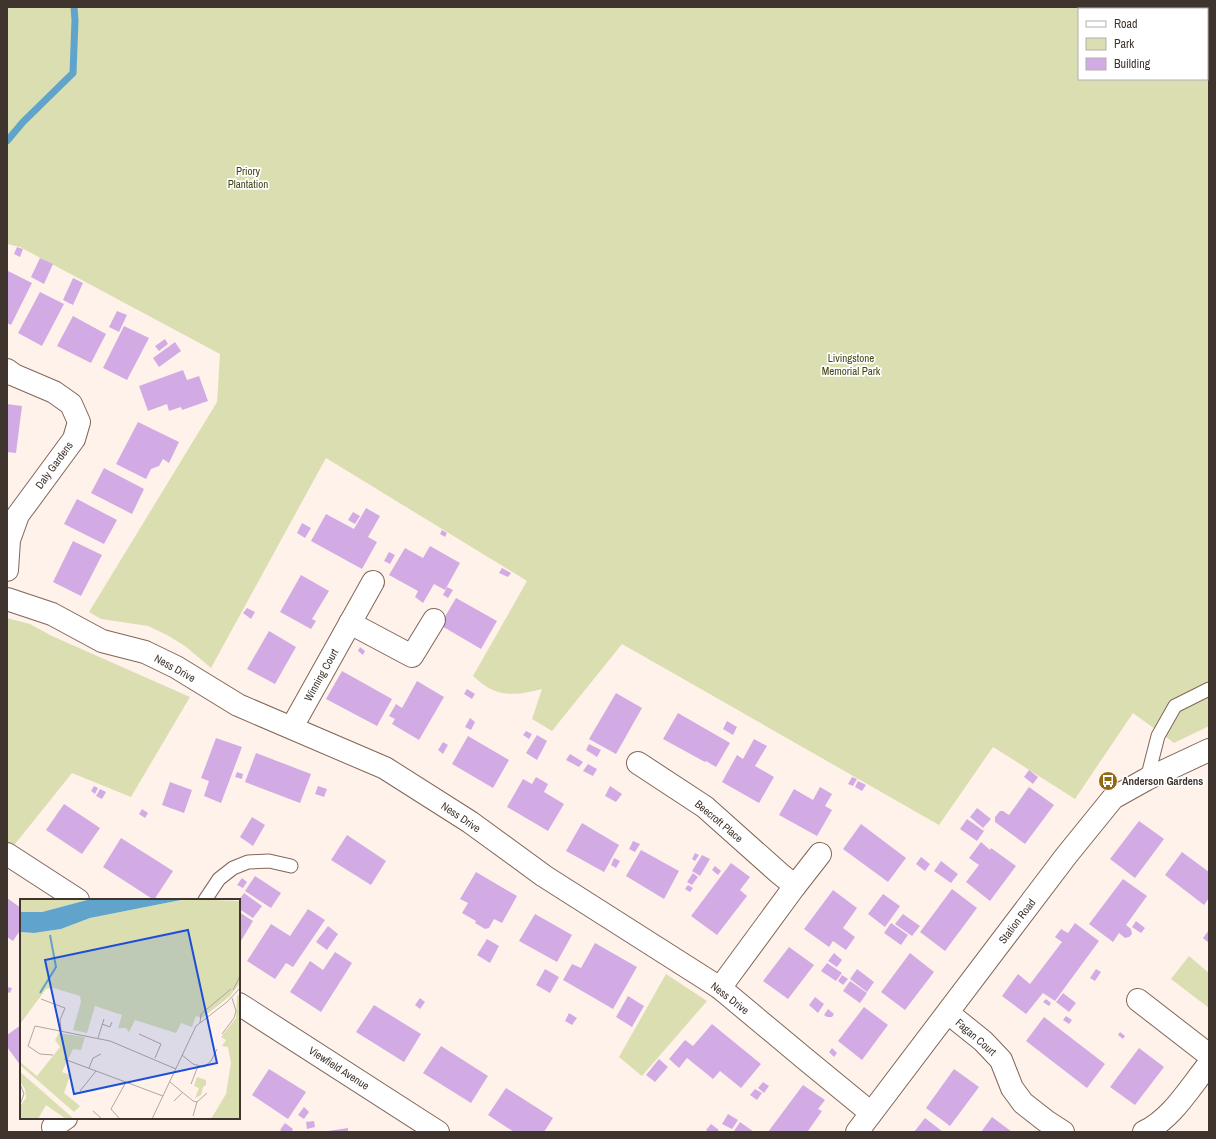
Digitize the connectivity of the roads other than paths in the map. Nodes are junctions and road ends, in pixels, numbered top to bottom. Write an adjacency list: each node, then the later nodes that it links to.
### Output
1 (7, 370): 2 (street, Daly Gardens)
2 (7, 570)
3 (373, 582): 6 (street, Winning Court)
4 (7, 599): 8 (street, Ness Drive)
5 (434, 620): 6 (street)
6 (350, 622): 8 (street, Winning Court)
7 (1209, 689): 11 (lane)
8 (292, 727): 18 (street, Ness Drive)
9 (1209, 750): 11 (street, Station Road)
10 (638, 763): 15 (street, Beecroft Place)
11 (1147, 779): 21 (street, Station Road)
12 (7, 854): 16 (street)
13 (820, 854): 15 (street)
14 (291, 866): 17 (lane)
15 (794, 886): 18 (street)
16 (76, 899)
17 (206, 899)
18 (720, 988): 24 (street, Ness Drive)
19 (1138, 1000): 22 (street)
20 (240, 1005): 25 (street, Viewfield Avenue)
21 (948, 1013): 24 (street, Station Road); 27 (street, Fagan Court)
22 (1209, 1055)
23 (1209, 1064): 28 (street)
24 (871, 1113): 26 (street, Station Road)
25 (438, 1132)
26 (857, 1132)
27 (1061, 1132)
28 (1144, 1132)

